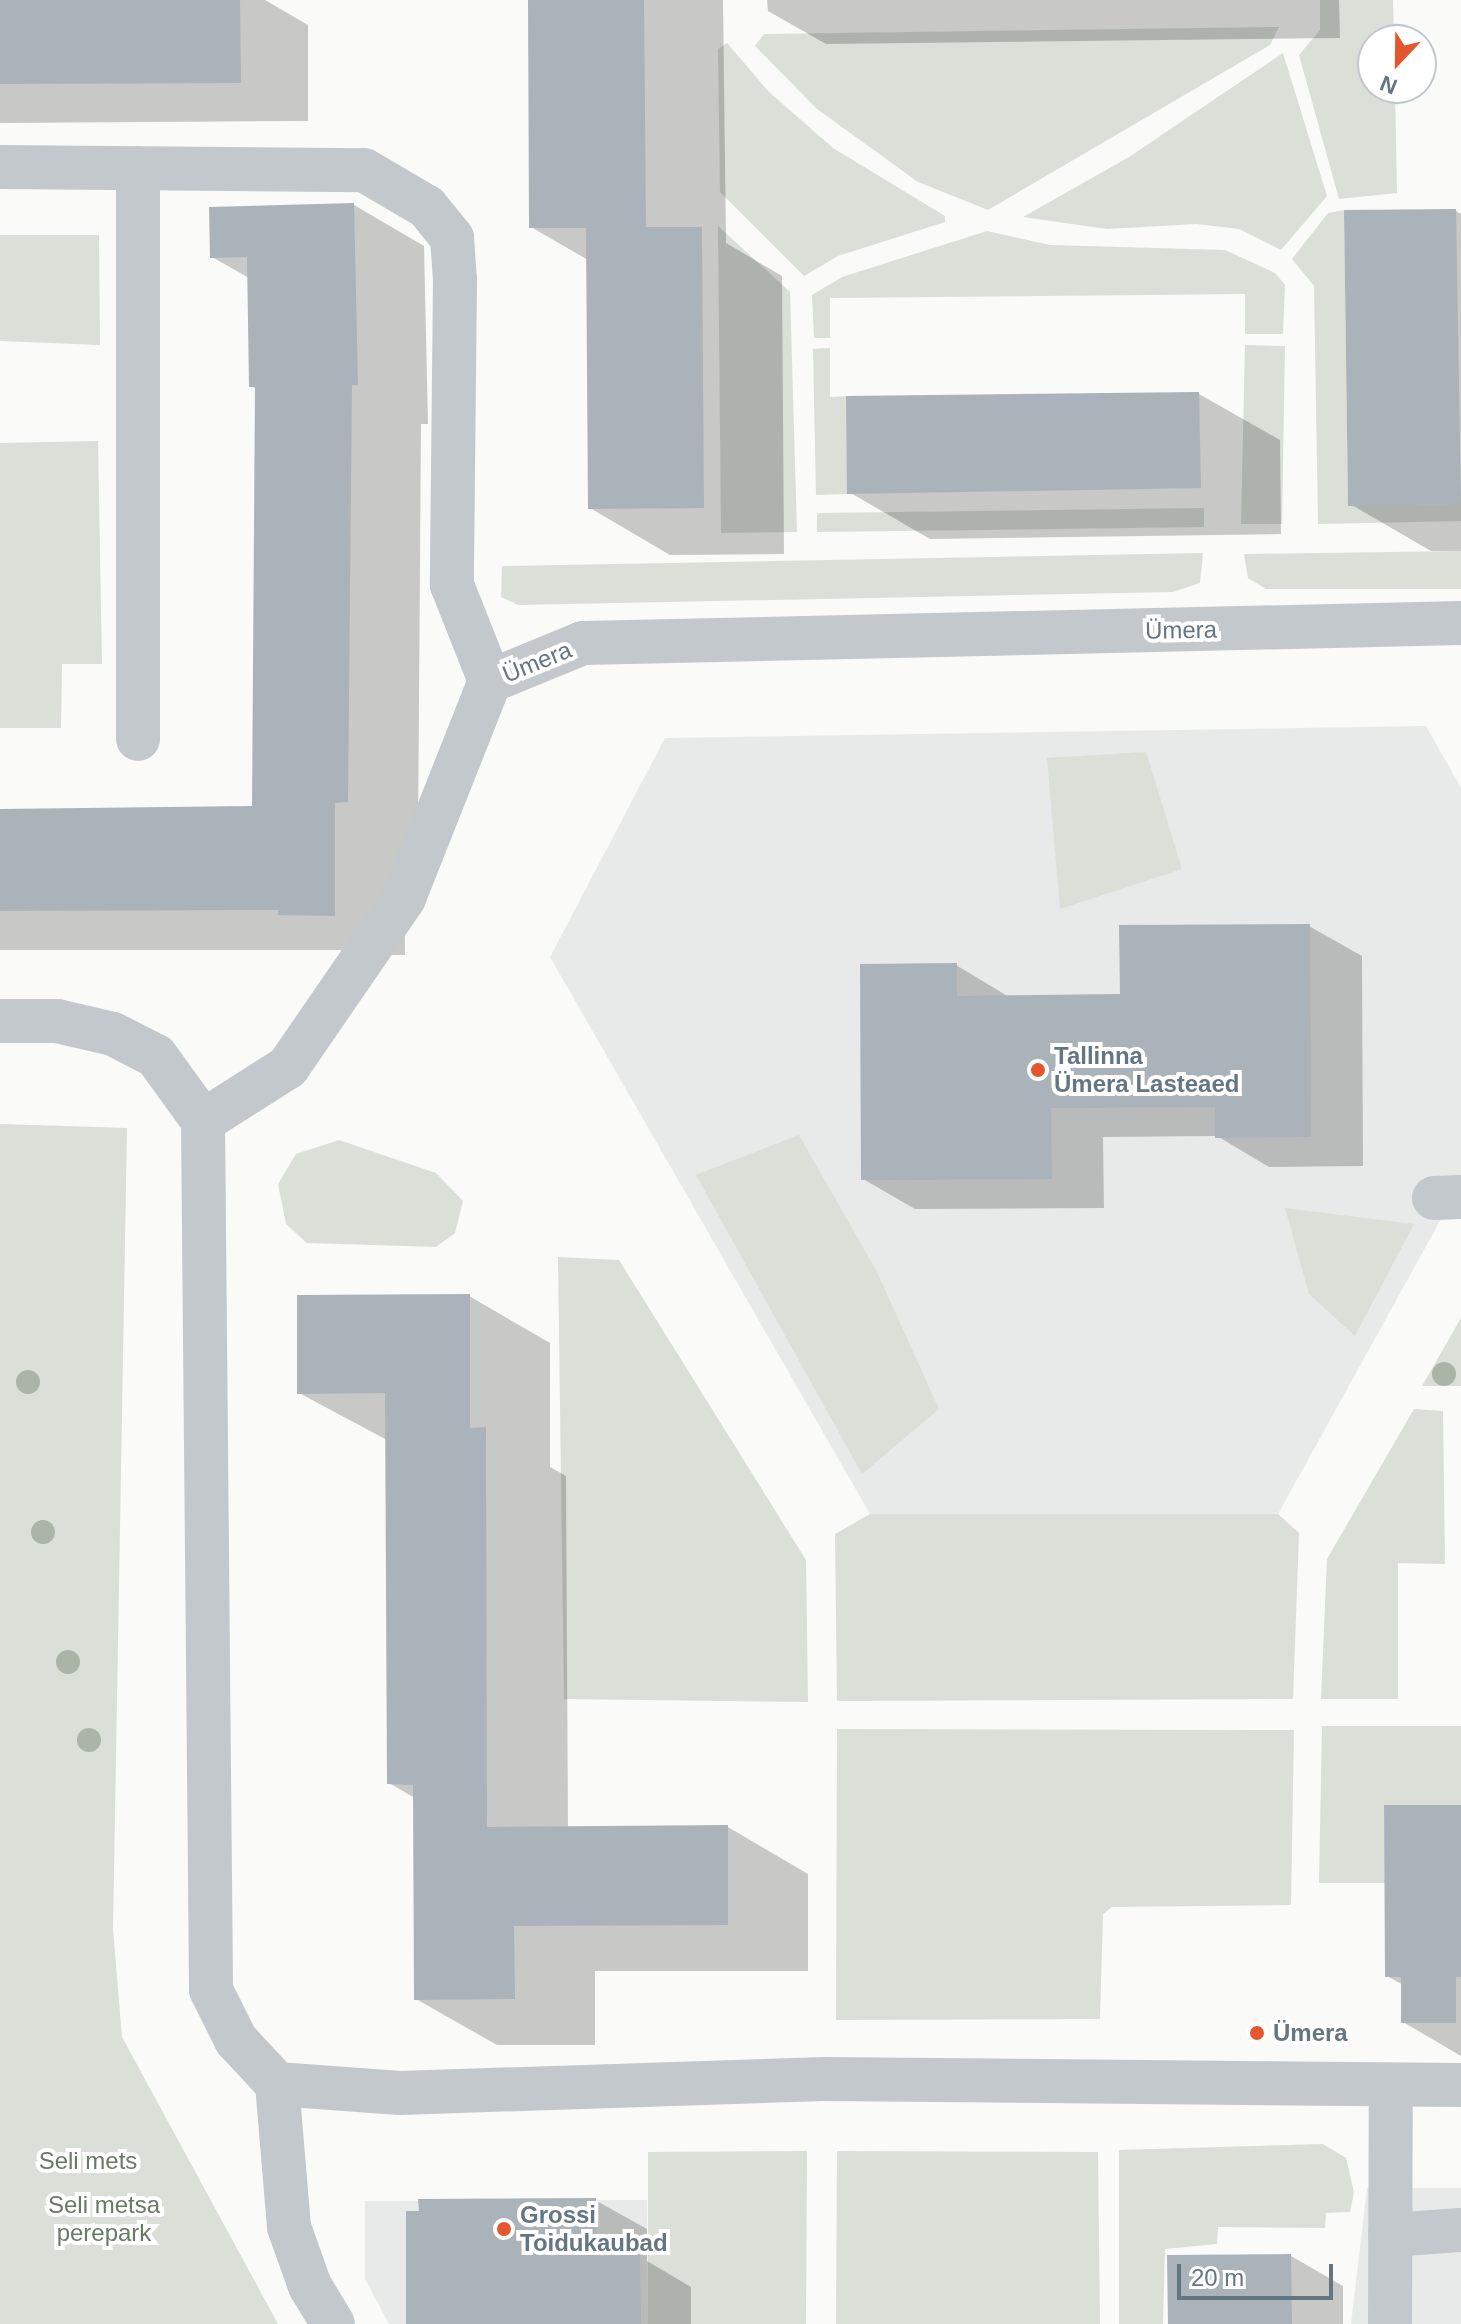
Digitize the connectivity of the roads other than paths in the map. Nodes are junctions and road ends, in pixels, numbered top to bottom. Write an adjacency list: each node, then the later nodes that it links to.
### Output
1 (0, 167): 2 (street)
2 (138, 168): 4 (street); 5 (street)
3 (1461, 623): 4 (street, Ümera)
4 (490, 681): 7 (street, Ümera)
5 (138, 739)
6 (0, 1021): 7 (street)
7 (203, 1121): 8 (street)
8 (277, 2084): 9 (street); 13 (street)
9 (1391, 2085): 10 (street); 12 (street)
10 (1461, 2085)
11 (1461, 2230): 12 (street)
12 (1390, 2235): 14 (street)
13 (333, 2324)
14 (1390, 2324)

